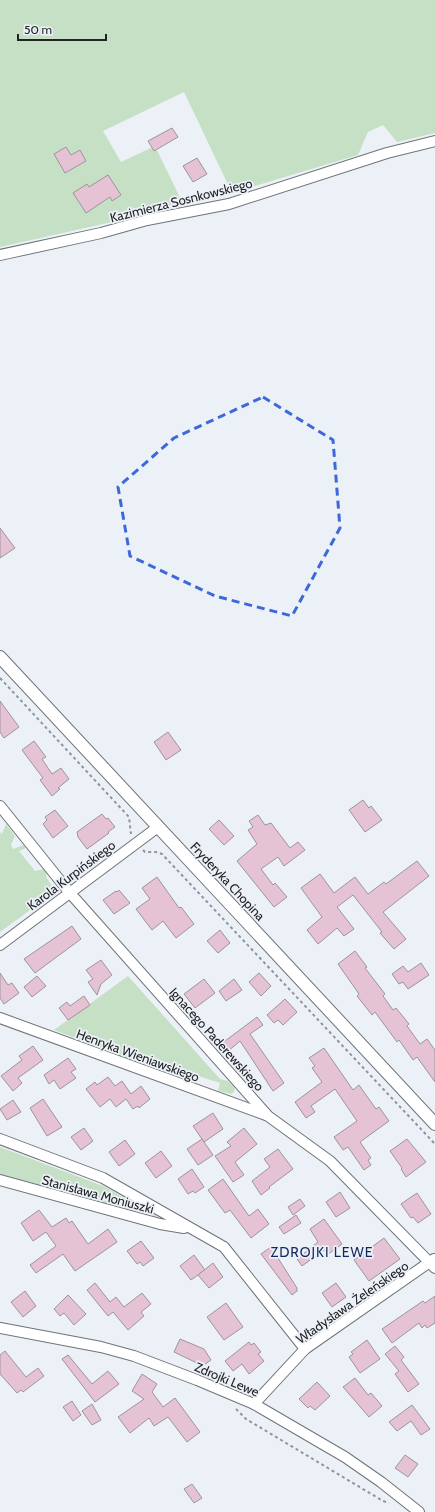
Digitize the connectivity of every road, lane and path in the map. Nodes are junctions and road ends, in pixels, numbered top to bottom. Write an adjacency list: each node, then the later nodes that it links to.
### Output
1 (435, 141): 2 (street, Kazimierza Sosnkowskiego)
2 (0, 255)
3 (0, 657): 6 (street, Fryderyka Chopina)
4 (0, 678): 7 (path)
5 (0, 806): 8 (street, Ignacego Paderewskiego)
6 (158, 827): 7 (street, Karola Kurpińskiego); 12 (street, Fryderyka Chopina)
7 (137, 843): 8 (street, Karola Kurpińskiego); 14 (path)
8 (70, 893): 9 (street, Karola Kurpińskiego); 11 (street, Ignacego Paderewskiego)
9 (0, 945)
10 (0, 1018): 11 (street, Henryka Wieniawskiego)
11 (268, 1116): 17 (street, Ignacego Paderewskiego)
12 (435, 1124)
13 (0, 1139): 16 (street, Stanisława Moniuszki)
14 (435, 1144)
15 (0, 1180): 16 (street, Stanisława Moniuszki)
16 (190, 1228): 19 (street, Stanisława Moniuszki)
17 (433, 1263): 19 (street, Władysława Żeleńskiego)
18 (0, 1328): 20 (street, Zdrojki Lewe)
19 (305, 1349): 20 (street, Władysława Żeleńskiego)
20 (254, 1404): 23 (street, Zdrojki Lewe)
21 (236, 1409): 22 (path)
22 (390, 1504)
23 (418, 1512)

